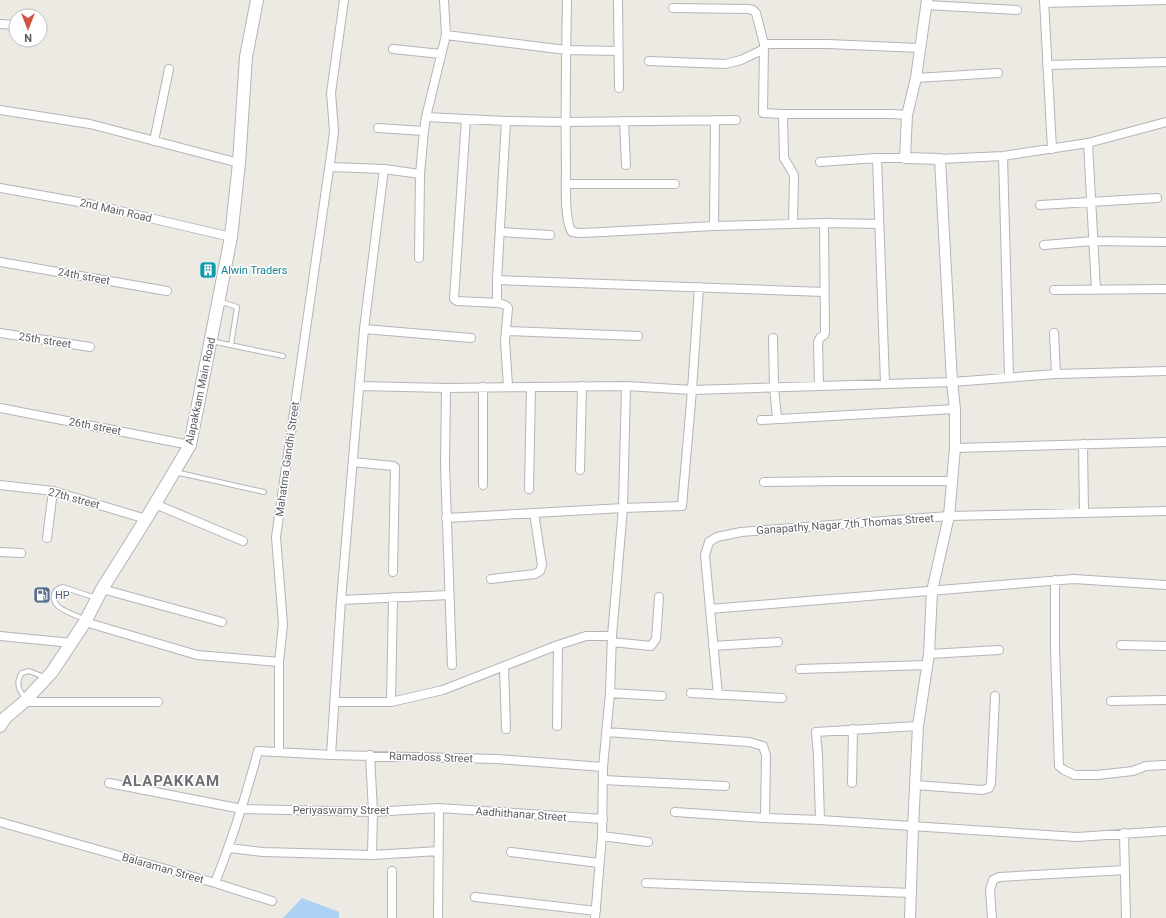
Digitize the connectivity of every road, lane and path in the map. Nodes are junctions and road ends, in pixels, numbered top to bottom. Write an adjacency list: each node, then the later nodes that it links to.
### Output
1 (257, 0): 46 (main road, Alapakkam Main Road)
2 (344, 0): 48 (street, Mahatma Gandhi Street)
3 (444, 0): 11 (street)
4 (568, 0): 15 (street)
5 (618, 0): 16 (street)
6 (1166, 0): 8 (street)
7 (926, 2): 10 (street); 13 (street)
8 (1044, 2): 20 (street)
9 (673, 8): 12 (street)
10 (1017, 10)
11 (446, 35): 15 (street); 17 (street)
12 (764, 46): 13 (street); 18 (street); 26 (street)
13 (919, 48): 23 (street)
14 (393, 49): 17 (street)
15 (566, 50): 16 (street); 34 (street)
16 (618, 51): 24 (street)
17 (441, 54): 28 (street)
18 (649, 61)
19 (1166, 62): 20 (street)
20 (1047, 65): 40 (street)
21 (169, 68): 38 (street)
22 (998, 73): 23 (street)
23 (916, 78): 27 (street)
24 (619, 88)
25 (0, 110): 38 (street)
26 (783, 114): 27 (street); 58 (street)
27 (907, 115): 43 (street)
28 (426, 117): 29 (street); 37 (street)
29 (466, 119): 32 (street); 77 (street)
30 (715, 120): 31 (street); 33 (street); 60 (street)
31 (736, 120)
32 (506, 121): 34 (street); 61 (street)
33 (624, 121): 34 (street); 47 (street)
34 (565, 122): 51 (street)
35 (1166, 122): 39 (street)
36 (378, 128): 37 (street)
37 (424, 132): 50 (street)
38 (154, 141): 46 (street)
39 (1088, 143): 40 (street); 55 (street)
40 (1052, 149): 41 (street)
41 (1003, 156): 44 (street); 91 (street)
42 (877, 158): 43 (street); 45 (street); 59 (street)
43 (906, 158): 44 (street)
44 (940, 159): 92 (street)
45 (820, 162)
46 (239, 164): 63 (main road, Alapakkam Main Road)
47 (626, 165)
48 (330, 167): 49 (street); 157 (street, Mahatma Gandhi Street)
49 (384, 169): 50 (street); 78 (street)
50 (420, 174): 67 (street)
51 (566, 184): 52 (street); 60 (street)
52 (675, 184)
53 (0, 188): 63 (street, 2nd Main Road)
54 (1157, 198): 55 (street)
55 (1091, 202): 56 (street); 64 (street)
56 (1040, 205)
57 (824, 223): 58 (street); 59 (street); 75 (street)
58 (793, 224): 60 (street)
59 (879, 224): 93 (street)
60 (714, 226)
61 (500, 232): 62 (street); 69 (street)
62 (550, 235)
63 (231, 237): 76 (main road, Alapakkam Main Road)
64 (1093, 241): 65 (street); 66 (street); 74 (street)
65 (1166, 242)
66 (1044, 245)
67 (419, 258)
68 (0, 262): 72 (street, 24th street)
69 (497, 280): 70 (street); 77 (street)
70 (699, 287): 75 (street); 103 (street)
71 (1166, 289): 74 (street)
72 (168, 290)
73 (1054, 290): 74 (street)
74 (1096, 290)
75 (824, 292): 94 (street)
76 (218, 301): 85 (main road, Alapakkam Main Road); 86 (lane)
77 (498, 303): 79 (street)
78 (364, 329): 83 (street); 95 (street)
79 (507, 331): 82 (street); 96 (street)
80 (0, 333): 87 (street, 25th street)
81 (1054, 334): 90 (street)
82 (638, 336)
83 (471, 338)
84 (772, 338): 101 (street)
85 (211, 341): 86 (lane); 110 (main road, Alapakkam Main Road)
86 (231, 345): 88 (lane)
87 (90, 346)
88 (283, 356)
89 (1166, 371): 90 (street)
90 (1056, 374): 91 (street)
91 (1009, 376): 92 (street)
92 (952, 382): 93 (street); 105 (street)
93 (884, 383): 94 (street)
94 (819, 385): 101 (street)
95 (360, 386): 102 (street); 112 (street)
96 (508, 386): 99 (street); 100 (street)
97 (582, 386): 98 (street); 100 (street); 113 (street)
98 (626, 386): 103 (street); 123 (street)
99 (484, 387): 102 (street); 118 (street)
100 (531, 387): 119 (street)
101 (774, 387): 103 (street); 106 (street)
102 (446, 388): 128 (street)
103 (692, 390): 123 (street)
104 (0, 408): 110 (street, 26th street)
105 (955, 410): 106 (street); 111 (street)
106 (777, 418): 107 (street)
107 (761, 420)
108 (1166, 442): 109 (street)
109 (1083, 444): 111 (street); 125 (street)
110 (190, 445): 114 (main road, Alapakkam Main Road)
111 (955, 448): 115 (street)
112 (353, 462): 134 (street); 143 (street)
113 (580, 470)
114 (174, 472): 121 (lane); 122 (main road, Alapakkam Main Road)
115 (952, 481): 116 (street); 127 (street)
116 (764, 482)
117 (0, 485): 120 (street, 27th street)
118 (484, 485)
119 (529, 489)
120 (53, 491): 129 (street, 27th street); 130 (street)
121 (264, 492)
122 (155, 504): 129 (main road, Alapakkam Main Road); 131 (street)
123 (623, 508): 126 (street); 148 (street)
124 (1166, 511): 125 (street, Ganapathy Nagar 7th Thomas Street)
125 (1084, 512): 127 (street, Ganapathy Nagar 7th Thomas Street)
126 (534, 513): 128 (street); 135 (street)
127 (949, 516): 138 (street); 144 (street, Ganapathy Nagar 7th Thomas Street)
128 (446, 518): 140 (street)
129 (146, 519): 139 (main road, Alapakkam Main Road)
130 (47, 538)
131 (243, 540)
132 (0, 552): 133 (street)
133 (20, 553)
134 (393, 572)
135 (491, 579)
136 (1055, 580): 137 (street); 138 (street); 185 (street)
137 (1166, 585)
138 (932, 591): 144 (street); 156 (street)
139 (99, 593): 145 (main road, Alapakkam Main Road); 145 (lane); 146 (street)
140 (448, 595): 141 (street); 158 (street)
141 (393, 597): 143 (street); 174 (street)
142 (659, 597): 148 (street)
143 (341, 600): 173 (street)
144 (710, 609): 153 (street, Ganapathy Nagar 7th Thomas Street)
145 (86, 621): 150 (main road, Alapakkam Main Road); 157 (street)
146 (222, 622)
147 (0, 636): 150 (street)
148 (612, 639): 151 (street); 163 (street)
149 (778, 642): 153 (street)
150 (72, 643): 162 (main road, Alapakkam Main Road)
151 (558, 645): 160 (street); 176 (street)
152 (1121, 645): 154 (street)
153 (713, 646): 165 (street, Ganapathy Nagar 7th Thomas Street)
154 (1166, 646)
155 (999, 650): 156 (street)
156 (929, 654): 159 (street)
157 (279, 662): 182 (street, Mahatma Gandhi Street)
158 (452, 665)
159 (927, 665): 161 (street); 177 (street)
160 (504, 667): 174 (street); 178 (street)
161 (800, 669)
162 (46, 678): 169 (main road, Alapakkam Main Road); 169 (lane)
163 (610, 693): 166 (street); 180 (street)
164 (691, 693): 165 (street)
165 (718, 695): 168 (street)
166 (662, 696)
167 (995, 696): 190 (street)
168 (782, 698)
169 (25, 700): 172 (street); 175 (main road, Alapakkam Main Road)
170 (1166, 700): 171 (street)
171 (1110, 701)
172 (158, 702)
173 (336, 702): 174 (street); 183 (street)
174 (391, 702)
175 (0, 726)
176 (557, 726)
177 (918, 726): 179 (street); 190 (street)
178 (506, 729)
179 (853, 729): 189 (street); 198 (street)
180 (606, 732): 186 (street); 196 (street)
181 (258, 751): 182 (street, Ramadoss Street); 193 (street, Balaraman Street)
182 (279, 752): 183 (street, Ramadoss Street)
183 (331, 755): 184 (street, Ramadoss Street)
184 (370, 755): 186 (street, Ramadoss Street); 194 (street)
185 (1166, 765)
186 (603, 767): 187 (street)
187 (603, 780): 191 (street); 197 (street)
188 (109, 783): 193 (street, Periyaswamy Street)
189 (852, 783)
190 (915, 785): 200 (street)
191 (725, 786)
192 (439, 808): 194 (street, Periyaswamy Street); 197 (street, Aadhithanar Street); 206 (street)
193 (242, 809): 194 (street, Periyaswamy Street); 205 (street, Balaraman Street)
194 (373, 812): 208 (street)
195 (675, 812): 196 (street)
196 (765, 818): 198 (street)
197 (603, 819): 203 (street)
198 (820, 820): 200 (street)
199 (0, 822): 212 (street, Balaraman Street)
200 (913, 827): 202 (street); 214 (street)
201 (1166, 831): 202 (street)
202 (1124, 834): 210 (street)
203 (602, 836): 204 (street); 209 (street)
204 (648, 842)
205 (229, 848): 208 (street); 212 (street, Balaraman Street)
206 (439, 851): 208 (street); 219 (street)
207 (511, 852): 209 (street)
208 (372, 854)
209 (599, 863): 217 (street)
210 (1125, 870): 221 (street); 222 (street)
211 (392, 871): 218 (street)
212 (215, 883): 216 (street)
213 (646, 883): 214 (street)
214 (912, 893): 220 (street)
215 (475, 897): 217 (street)
216 (272, 901)
217 (596, 915)
218 (392, 918)
219 (438, 918)
220 (910, 918)
221 (992, 918)
222 (1126, 918)

